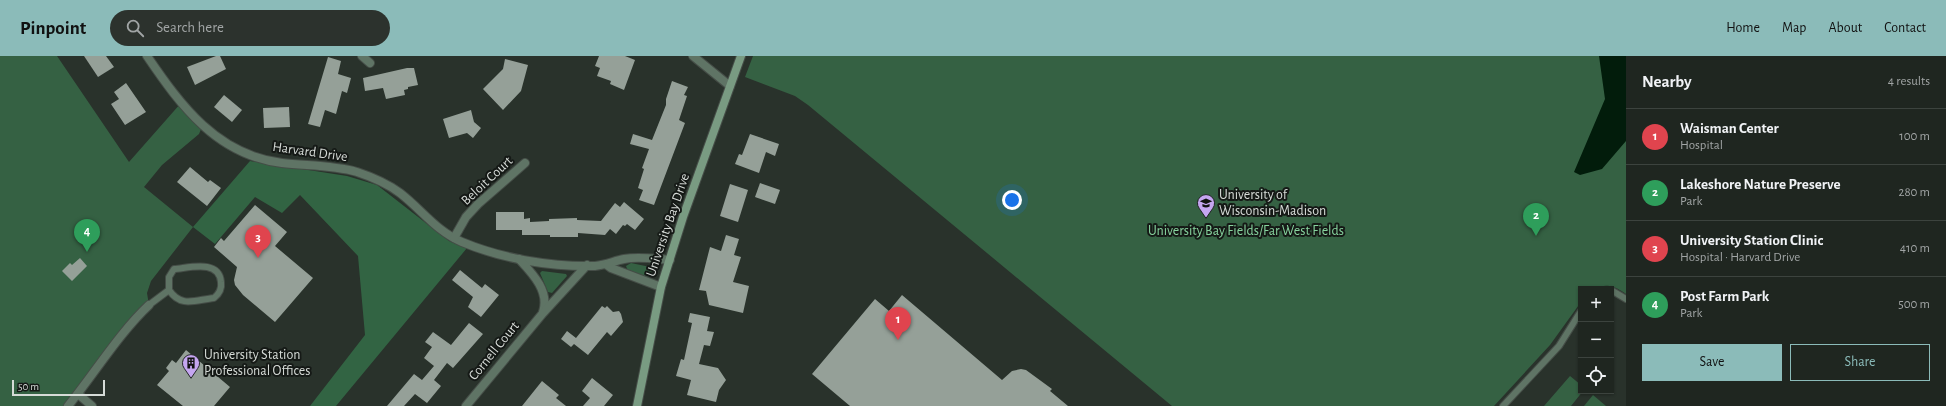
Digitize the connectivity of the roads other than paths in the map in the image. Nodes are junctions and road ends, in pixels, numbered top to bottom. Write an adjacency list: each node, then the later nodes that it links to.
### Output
1 (147, 56): 8 (street, Harvard Drive)
2 (362, 56): 5 (street)
3 (693, 56): 6 (street)
4 (741, 56): 6 (street, University Bay Drive)
5 (370, 63)
6 (730, 86): 10 (street, University Bay Drive)
7 (525, 163): 8 (street, Beloit Court)
8 (454, 238): 9 (street, Harvard Drive)
9 (520, 259): 12 (street, Harvard Drive); 18 (street)
10 (670, 260): 11 (street, Harvard Drive); 13 (street, University Bay Drive)
11 (607, 265): 12 (street, Harvard Drive); 13 (street, Harvard Drive)
12 (587, 266): 18 (street, Cornell Court)
13 (661, 287): 24 (street, University Bay Drive)
14 (169, 290): 14 (lane); 17 (lane)
15 (1614, 292): 16 (lane)
16 (1626, 299)
17 (149, 305): 20 (street)
18 (543, 313): 23 (street, Cornell Court)
19 (1578, 316): 25 (lane)
20 (78, 394): 21 (street); 22 (street)
21 (68, 406)
22 (92, 406)
23 (466, 406)
24 (637, 406)
25 (1503, 406)

